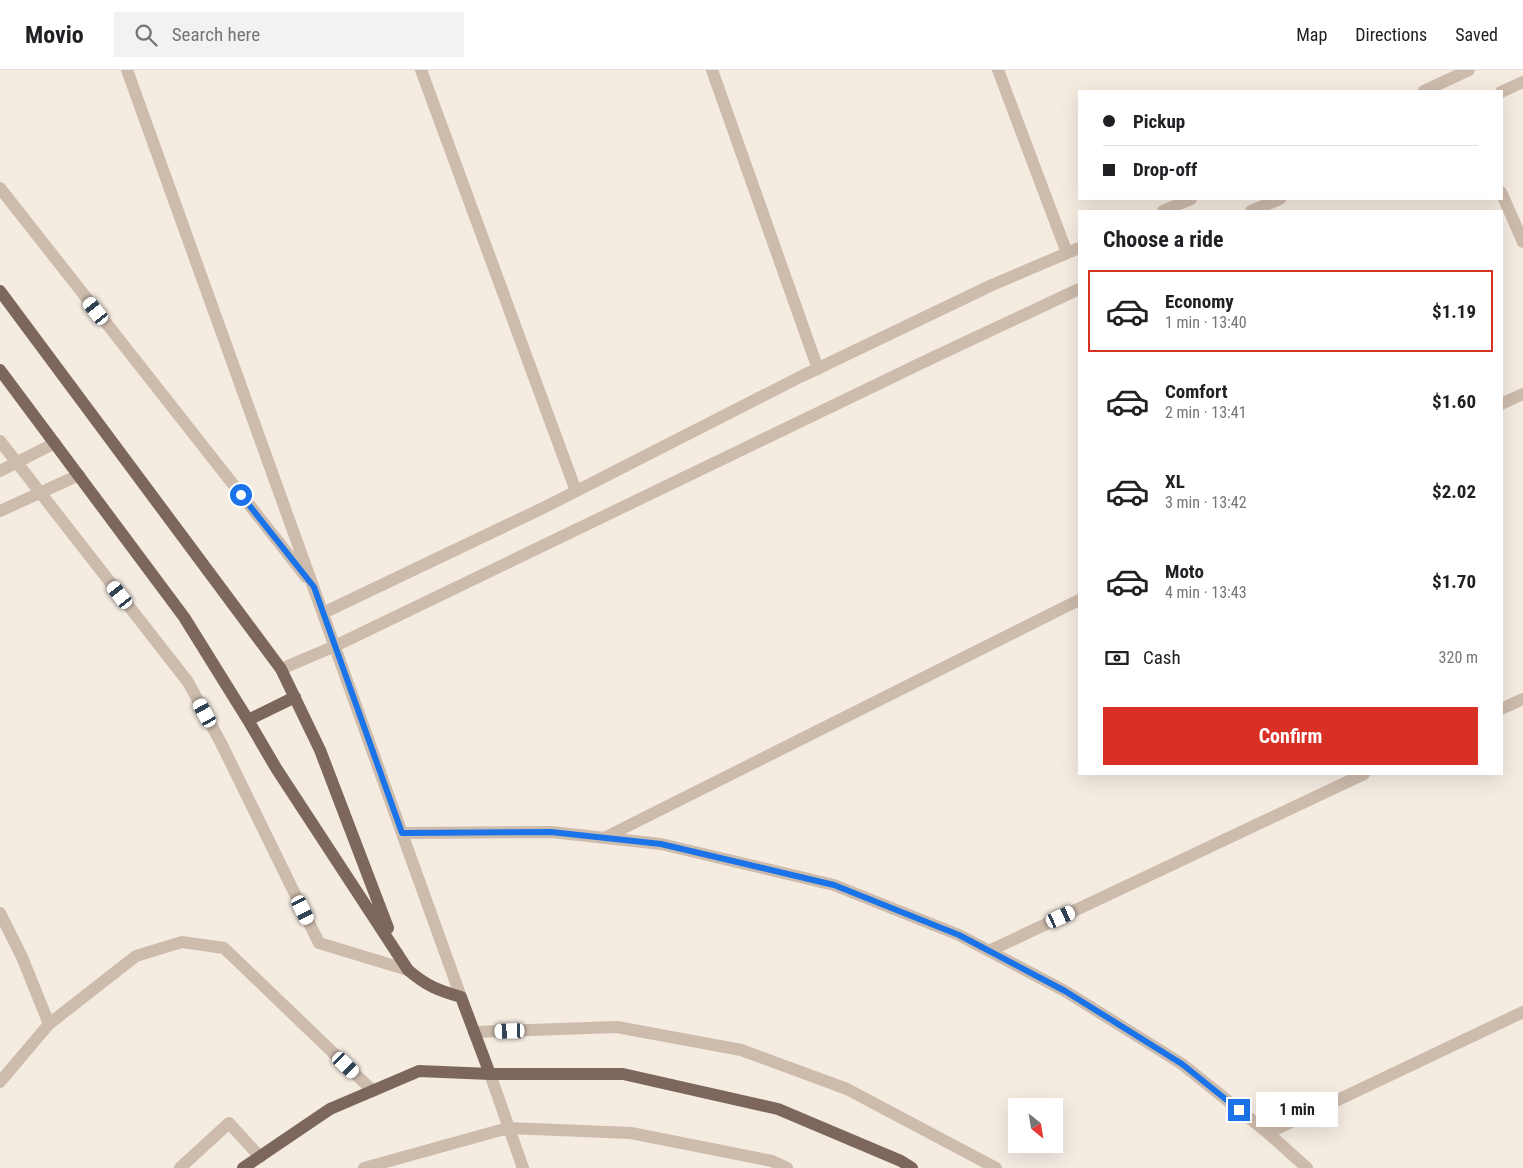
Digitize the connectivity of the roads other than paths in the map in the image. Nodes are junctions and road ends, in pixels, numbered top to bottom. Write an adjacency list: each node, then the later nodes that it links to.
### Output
1 (127, 70): 31 (street)
2 (421, 70): 28 (street)
3 (712, 70): 19 (street)
4 (998, 70): 16 (street)
5 (1469, 70): 7 (street)
6 (1523, 82): 8 (street)
7 (1426, 90)
8 (1503, 91)
9 (0, 188): 31 (street)
10 (1503, 197): 15 (street)
11 (1189, 200): 13 (street)
12 (1278, 200): 14 (street)
13 (1165, 210)
14 (1253, 210)
15 (1523, 242)
16 (1073, 251): 19 (street)
17 (1078, 289): 34 (street)
18 (0, 291): 35 (main road)
19 (818, 369): 28 (street)
20 (0, 370): 24 (main road)
21 (1523, 394): 22 (street)
22 (1503, 403)
23 (0, 441): 25 (street)
24 (56, 443): 25 (street); 27 (main road)
25 (17, 464): 26 (street); 29 (street)
26 (0, 471)
27 (79, 475): 29 (street); 39 (main road)
28 (576, 491): 33 (street)
29 (40, 492): 30 (street); 46 (street)
30 (0, 511)
31 (314, 587): 33 (street)
32 (1078, 601): 42 (street)
33 (323, 613): 34 (street)
34 (335, 646): 35 (street); 41 (street)
35 (281, 670): 36 (main road)
36 (295, 696): 39 (main road); 45 (main road)
37 (1523, 699): 38 (street)
38 (1503, 708)
39 (248, 720): 45 (main road)
40 (1362, 775): 44 (street)
41 (402, 833): 42 (street); 47 (street)
42 (604, 838): 44 (street)
43 (0, 913): 49 (street)
44 (989, 951): 55 (street)
45 (396, 952): 46 (main road)
46 (408, 970): 47 (main road)
47 (461, 997): 50 (main road)
48 (1523, 1012): 55 (street)
49 (49, 1024): 52 (street); 53 (street)
50 (474, 1032): 51 (main road); 63 (street)
51 (490, 1074): 53 (main road); 54 (street); 62 (main road)
52 (0, 1082)
53 (373, 1091): 56 (main road)
54 (508, 1128): 59 (street); 60 (street); 61 (street)
55 (1268, 1132): 64 (street)
56 (260, 1157): 57 (street); 58 (main road)
57 (180, 1168)
58 (243, 1168)
59 (364, 1168)
60 (523, 1168)
61 (787, 1168)
62 (912, 1168)
63 (996, 1168)
64 (1307, 1168)

